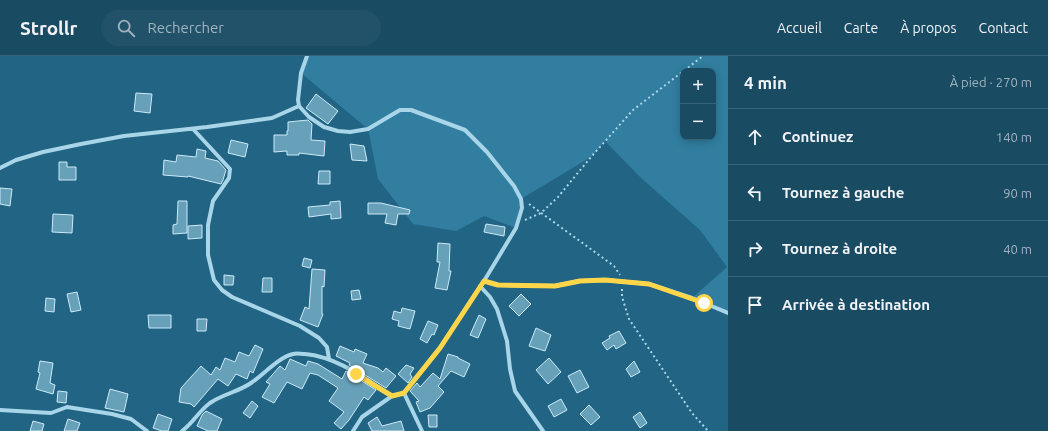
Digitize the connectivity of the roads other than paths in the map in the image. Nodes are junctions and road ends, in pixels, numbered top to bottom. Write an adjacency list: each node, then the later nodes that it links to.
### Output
1 (307, 56): 2 (street)
2 (299, 106): 3 (street); 5 (street)
3 (193, 129): 4 (street); 8 (street)
4 (0, 168)
5 (484, 281): 6 (street); 7 (street)
6 (480, 286): 9 (street); 16 (street)
7 (728, 313)
8 (329, 359): 10 (street); 13 (street)
9 (404, 393): 10 (street); 15 (street)
10 (392, 396): 14 (street)
11 (0, 410): 12 (street)
12 (147, 431)
13 (182, 431)
14 (353, 431)
15 (422, 431)
16 (544, 431)

